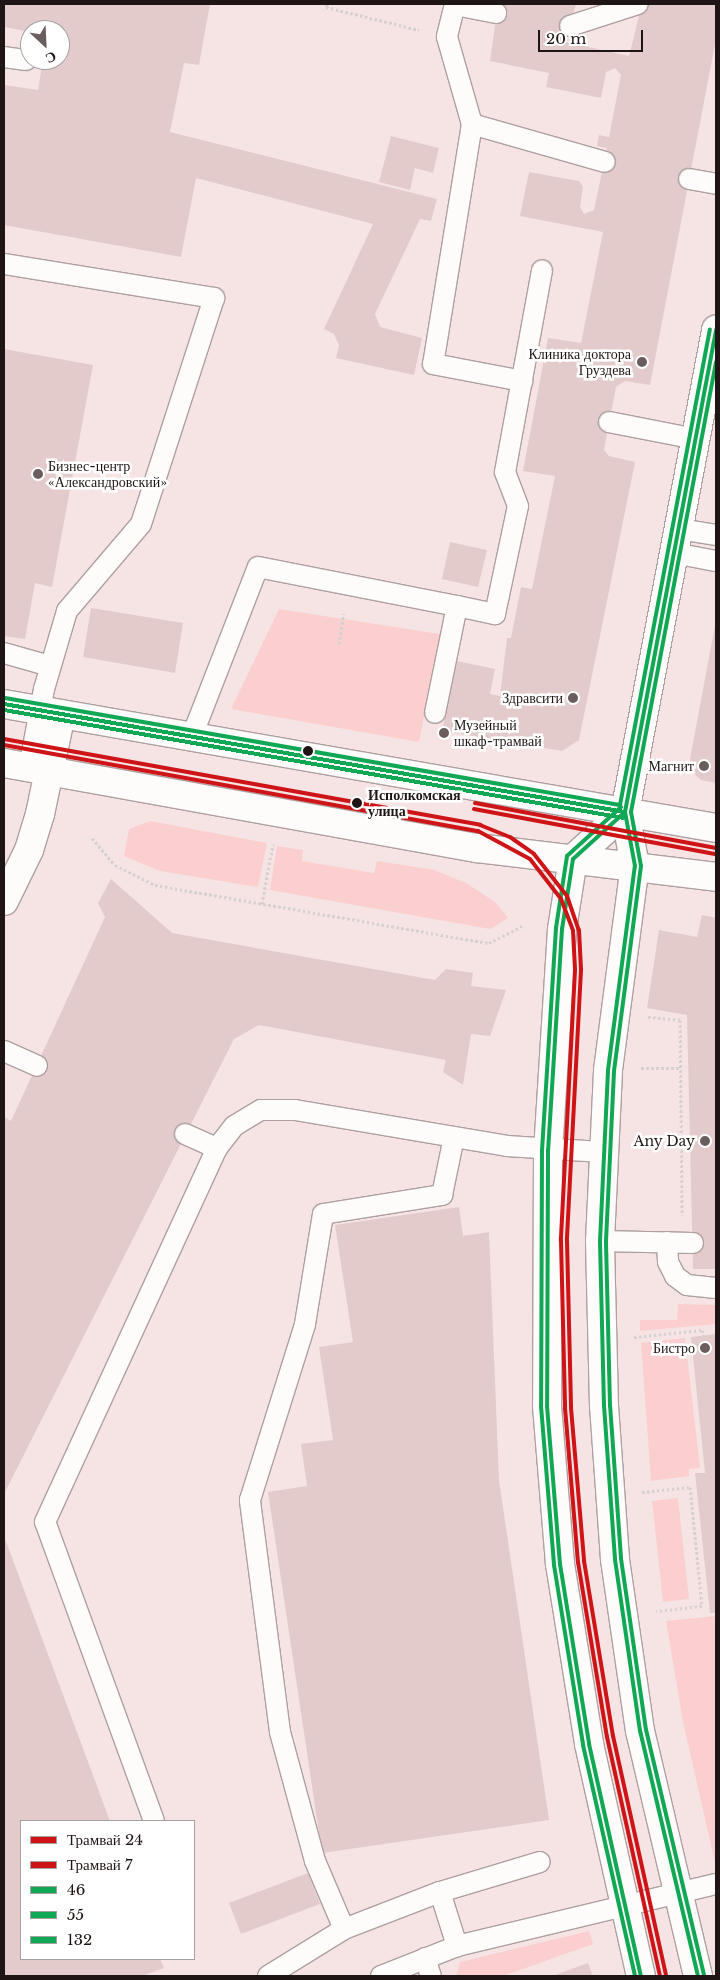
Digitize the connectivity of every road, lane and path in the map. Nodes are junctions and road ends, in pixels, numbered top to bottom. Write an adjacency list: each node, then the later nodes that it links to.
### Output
1 (327, 4): 6 (path)
2 (455, 4): 4 (lane); 9 (lane)
3 (638, 4): 5 (lane)
4 (496, 13)
5 (570, 26)
6 (418, 30)
7 (4, 57): 8 (lane)
8 (20, 59)
9 (472, 124): 10 (lane); 16 (lane)
10 (604, 162)
11 (689, 179): 12 (lane)
12 (716, 184)
13 (4, 264): 24 (lane)
14 (542, 270): 16 (lane)
15 (716, 330): 18 (street)
16 (522, 381): 22 (lane)
17 (609, 422): 18 (lane)
18 (696, 439): 20 (street)
19 (716, 535): 20 (lane)
20 (676, 541): 21 (lane); 30 (street)
21 (716, 561)
22 (457, 606): 27 (lane); 28 (lane)
23 (4, 653): 24 (lane)
24 (50, 666): 26 (lane)
25 (4, 704): 26 (street)
26 (50, 712): 28 (street); 29 (street)
27 (435, 713)
28 (192, 736): 30 (street)
29 (27, 768): 34 (street); 37 (street)
30 (626, 812): 31 (street); 34 (street); 35 (street)
31 (716, 828)
32 (92, 838): 38 (path)
33 (274, 839): 38 (path)
34 (573, 859): 35 (street); 50 (street)
35 (635, 866): 36 (street); 51 (street)
36 (716, 877)
37 (4, 901)
38 (262, 904): 39 (path)
39 (522, 926)
40 (643, 1016): 44 (path)
41 (4, 1050): 42 (lane)
42 (37, 1066)
43 (641, 1068): 44 (path)
44 (680, 1068): 48 (path)
45 (185, 1134): 49 (lane)
46 (454, 1137): 49 (lane); 50 (lane); 65 (lane)
47 (638, 1138): 48 (path)
48 (681, 1139): 53 (path)
49 (217, 1148): 59 (lane)
50 (548, 1150): 51 (lane); 64 (street)
51 (602, 1152): 52 (street)
52 (600, 1241): 53 (lane); 63 (street)
53 (681, 1243): 54 (lane)
54 (716, 1288)
55 (703, 1336): 56 (path)
56 (631, 1337)
57 (642, 1492): 58 (path)
58 (656, 1611)
59 (154, 1820)
60 (540, 1862): 62 (lane)
61 (716, 1884): 63 (lane)
62 (440, 1892): 65 (lane); 66 (lane)
63 (676, 1894): 64 (lane); 72 (street)
64 (624, 1907): 66 (lane); 71 (street)
65 (344, 1929): 69 (lane)
66 (457, 1946): 67 (lane)
67 (428, 1967): 68 (lane)
68 (404, 1972): 70 (lane)
69 (268, 1976)
70 (381, 1976)
71 (641, 1976)
72 (698, 1976)

